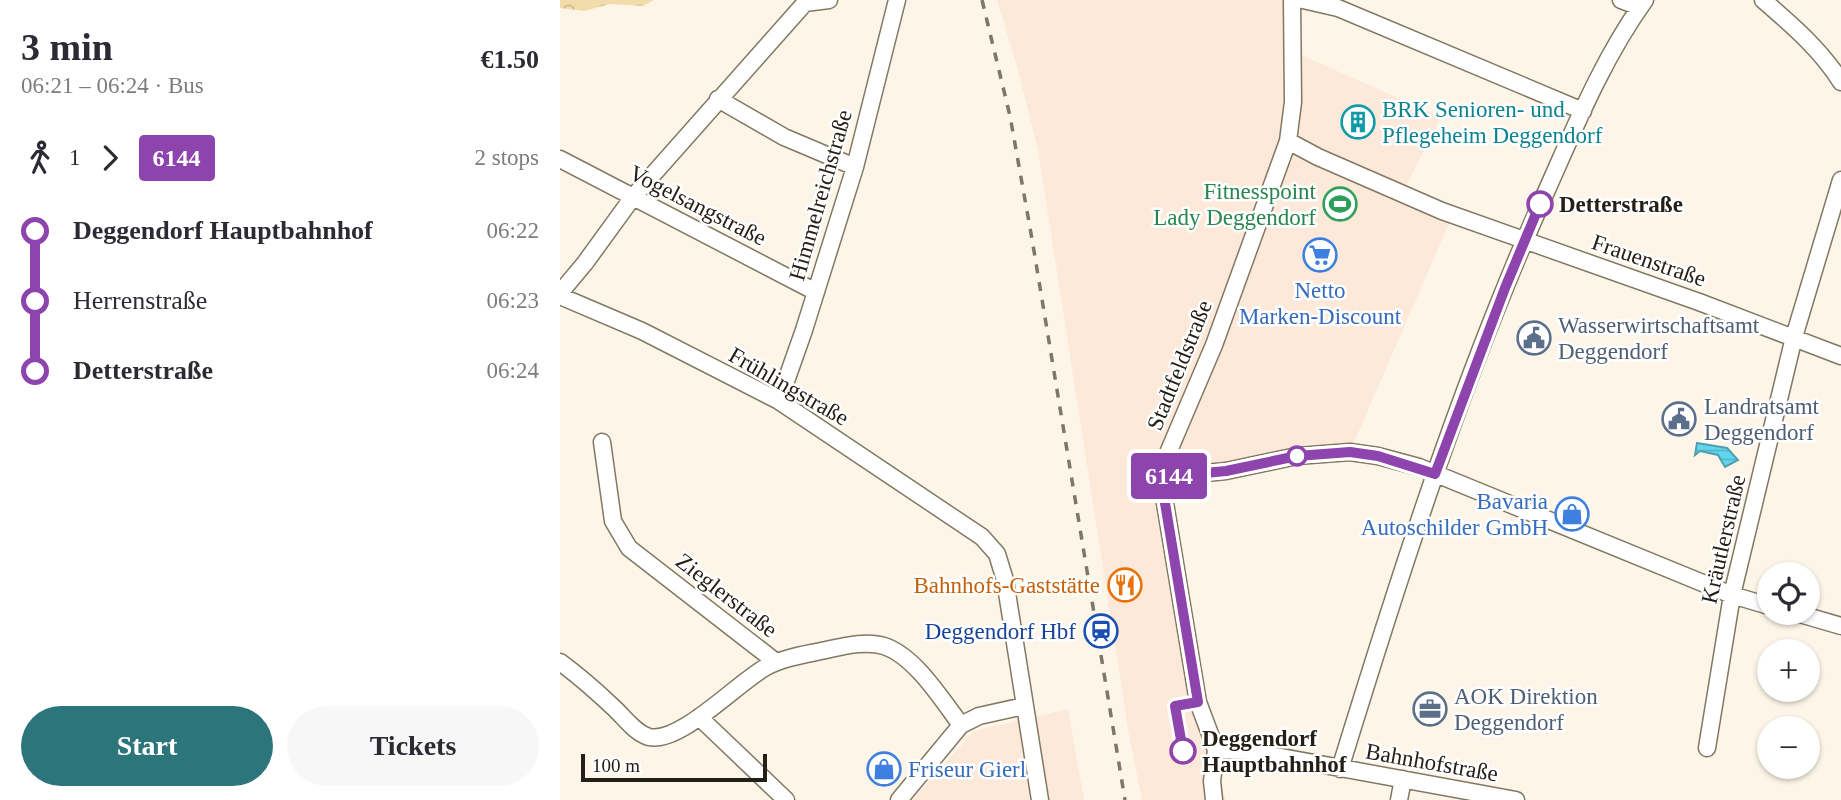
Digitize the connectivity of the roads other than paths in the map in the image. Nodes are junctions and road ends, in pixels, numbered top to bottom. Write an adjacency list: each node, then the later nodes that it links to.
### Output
1 (829, 0): 9 (street)
2 (897, 0): 13 (street, Himmelreichstraße)
3 (1292, 0): 11 (street, Stadtfeldstraße)
4 (1303, 0): 10 (street)
5 (1621, 0): 7 (street)
6 (1763, 0): 8 (street)
7 (1643, 4): 10 (street)
8 (1841, 82)
9 (718, 100): 13 (street); 15 (street)
10 (1583, 111): 16 (street)
11 (1288, 141): 16 (street, Frauenstraße); 24 (street, Stadtfeldstraße)
12 (560, 159): 15 (street, Vogelsangstraße)
13 (855, 167): 17 (street, Himmelreichstraße)
14 (1841, 180): 19 (street, Kräutlerstraße)
15 (633, 197): 17 (street, Vogelsangstraße); 18 (street)
16 (1523, 242): 19 (street, Frauenstraße); 23 (street)
17 (816, 292): 21 (street, Himmelreichstraße)
18 (560, 295): 21 (street, Frühlingstraße)
19 (1794, 337): 20 (street, Frauenstraße); 25 (street, Kräutlerstraße)
20 (1841, 356)
21 (779, 401): 31 (street, Frühlingstraße)
22 (602, 442): 29 (street, Zieglerstraße)
23 (1435, 474): 24 (street); 25 (street); 36 (street)
24 (1164, 477): 35 (street, Stadtfeldstraße)
25 (1732, 595): 26 (street); 34 (street, Kräutlerstraße)
26 (1757, 602)
27 (1820, 620): 28 (street)
28 (1841, 626)
29 (776, 662): 32 (street); 33 (street, Zieglerstraße)
30 (560, 663): 32 (street)
31 (1024, 706): 33 (street); 40 (street)
32 (699, 717): 38 (street)
33 (961, 725): 39 (street)
34 (1707, 748)
35 (1216, 750): 36 (street, Bahnhofstraße); 41 (street)
36 (1340, 769): 37 (street, Bahnhofstraße)
37 (1403, 779): 42 (street); 43 (street, Bahnhofstraße)
38 (786, 800)
39 (899, 800)
40 (1040, 800)
41 (1214, 800)
42 (1399, 800)
43 (1516, 800)

